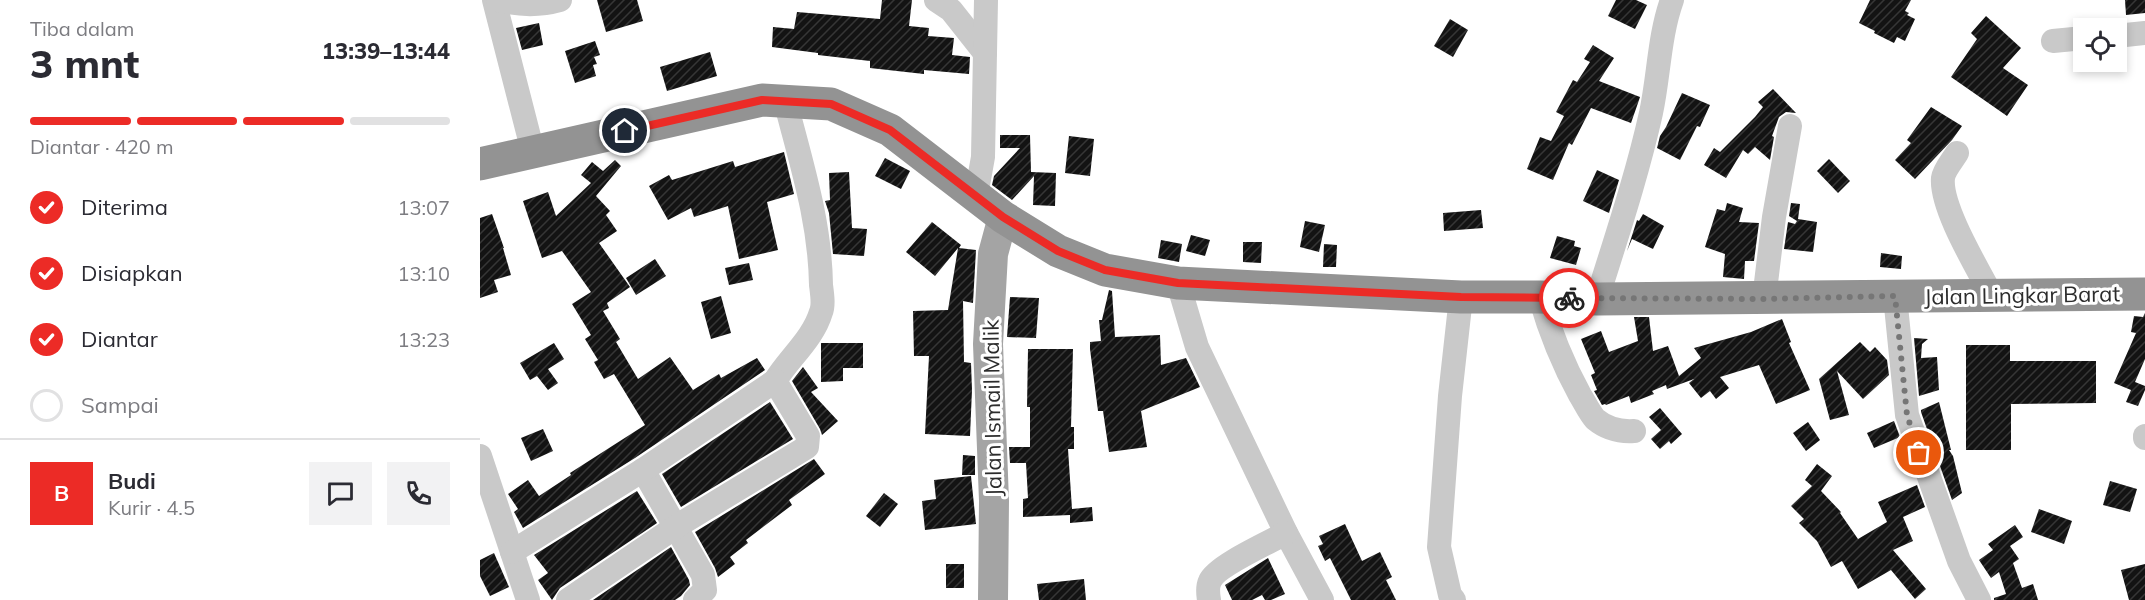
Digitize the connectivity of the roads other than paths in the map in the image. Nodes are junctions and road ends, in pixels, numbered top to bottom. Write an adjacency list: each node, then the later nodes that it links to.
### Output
1 (496, 0): 2 (street); 13 (street)
2 (560, 0)
3 (936, 0): 10 (street)
4 (986, 0): 10 (street)
5 (1672, 0): 24 (street)
6 (2145, 33): 7 (street)
7 (2127, 35)
8 (2073, 39): 9 (street)
9 (2053, 41)
10 (985, 53): 16 (street)
11 (785, 100): 13 (highway, Jalan Lingkar Barat); 16 (highway, Jalan Lingkar Barat); 26 (street)
12 (1790, 126): 25 (street)
13 (533, 152): 15 (highway, Jalan Lingkar Barat)
14 (1957, 153): 21 (street)
15 (480, 164)
16 (976, 196): 17 (highway, Jalan Lingkar Barat)
17 (1003, 217): 18 (highway, Jalan Lingkar Barat); 36 (main road, Jalan Ismail Malik)
18 (1178, 283): 22 (highway, Jalan Lingkar Barat); 31 (street)
19 (2145, 294): 21 (highway, Jalan Lingkar Barat)
20 (1895, 296): 21 (highway, Jalan Lingkar Barat); 25 (highway, Jalan Lingkar Barat); 40 (street)
21 (1992, 296)
22 (1461, 297): 23 (highway, Jalan Lingkar Barat); 39 (street)
23 (1540, 297): 24 (highway, Jalan Lingkar Barat); 27 (street)
24 (1597, 299): 25 (highway, Jalan Lingkar Barat)
25 (1764, 299)
26 (775, 381): 29 (street); 30 (street)
27 (1634, 430)
28 (480, 456): 32 (street)
29 (643, 470): 30 (street); 32 (street)
30 (677, 526): 34 (street); 35 (street)
31 (1286, 533): 37 (street); 38 (street)
32 (512, 552): 33 (street)
33 (528, 600)
34 (567, 600)
35 (695, 600)
36 (993, 600)
37 (1209, 600)
38 (1322, 600)
39 (1454, 600)
40 (1979, 600)

